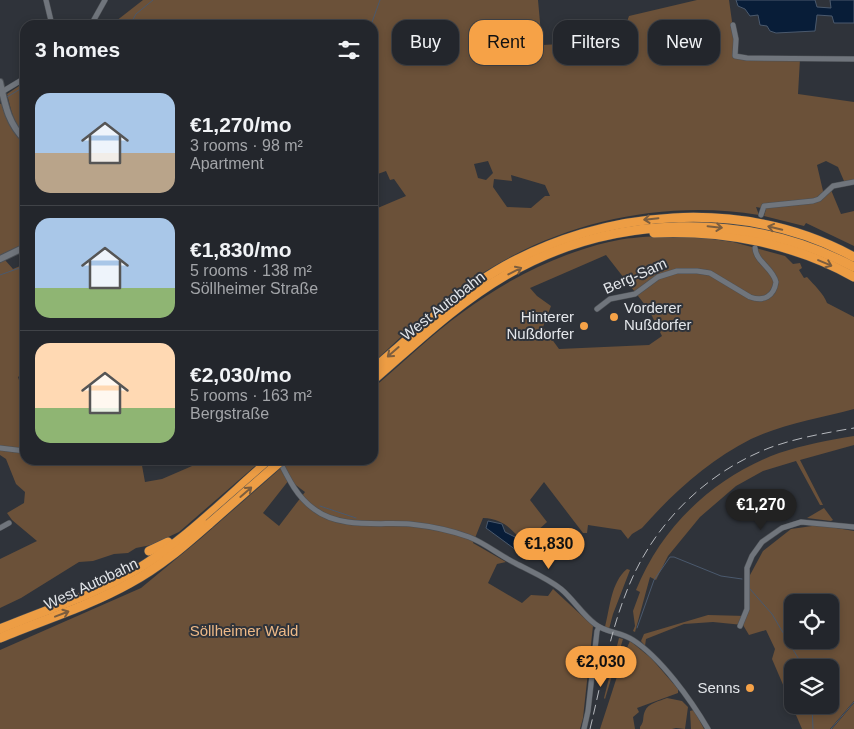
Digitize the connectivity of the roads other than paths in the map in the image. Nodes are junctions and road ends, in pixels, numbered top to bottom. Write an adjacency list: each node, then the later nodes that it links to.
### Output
1 (46, 0): 3 (street)
2 (105, 0): 4 (street)
3 (51, 20)
4 (94, 20)
5 (733, 25): 6 (street)
6 (854, 59)
7 (20, 81): 9 (street)
8 (0, 82): 9 (street)
9 (2, 93): 10 (street)
10 (20, 134)
11 (854, 182): 12 (street)
12 (761, 214)
13 (632, 231): 14 (highway); 19 (highway, West Autobahn, one-way to 19); 23 (highway, West Autobahn, one-way to 13)
14 (758, 245): 18 (highway); 20 (highway, one-way to 20); 21 (street, Berg-Sam)
15 (20, 249): 17 (street)
16 (853, 256): 22 (highway, West Autobahn, one-way to 22)
17 (0, 259)
18 (803, 261)
19 (854, 267)
20 (854, 276)
21 (597, 309)
22 (378, 365)
23 (378, 376)
24 (0, 448): 25 (street)
25 (20, 450)
26 (265, 465): 29 (highway)
27 (275, 465): 29 (highway, one-way to 27, bridge)
28 (283, 465): 36 (street)
29 (207, 521): 33 (highway, West Autobahn); 38 (highway, West Autobahn, one-way to 29)
30 (9, 523): 32 (street)
31 (854, 527): 35 (street)
32 (0, 528)
33 (188, 531): 34 (highway); 37 (highway, West Autobahn)
34 (149, 551)
35 (740, 626)
36 (599, 627): 39 (street); 40 (street)
37 (0, 629)
38 (0, 638)
39 (584, 729)
40 (708, 729)

